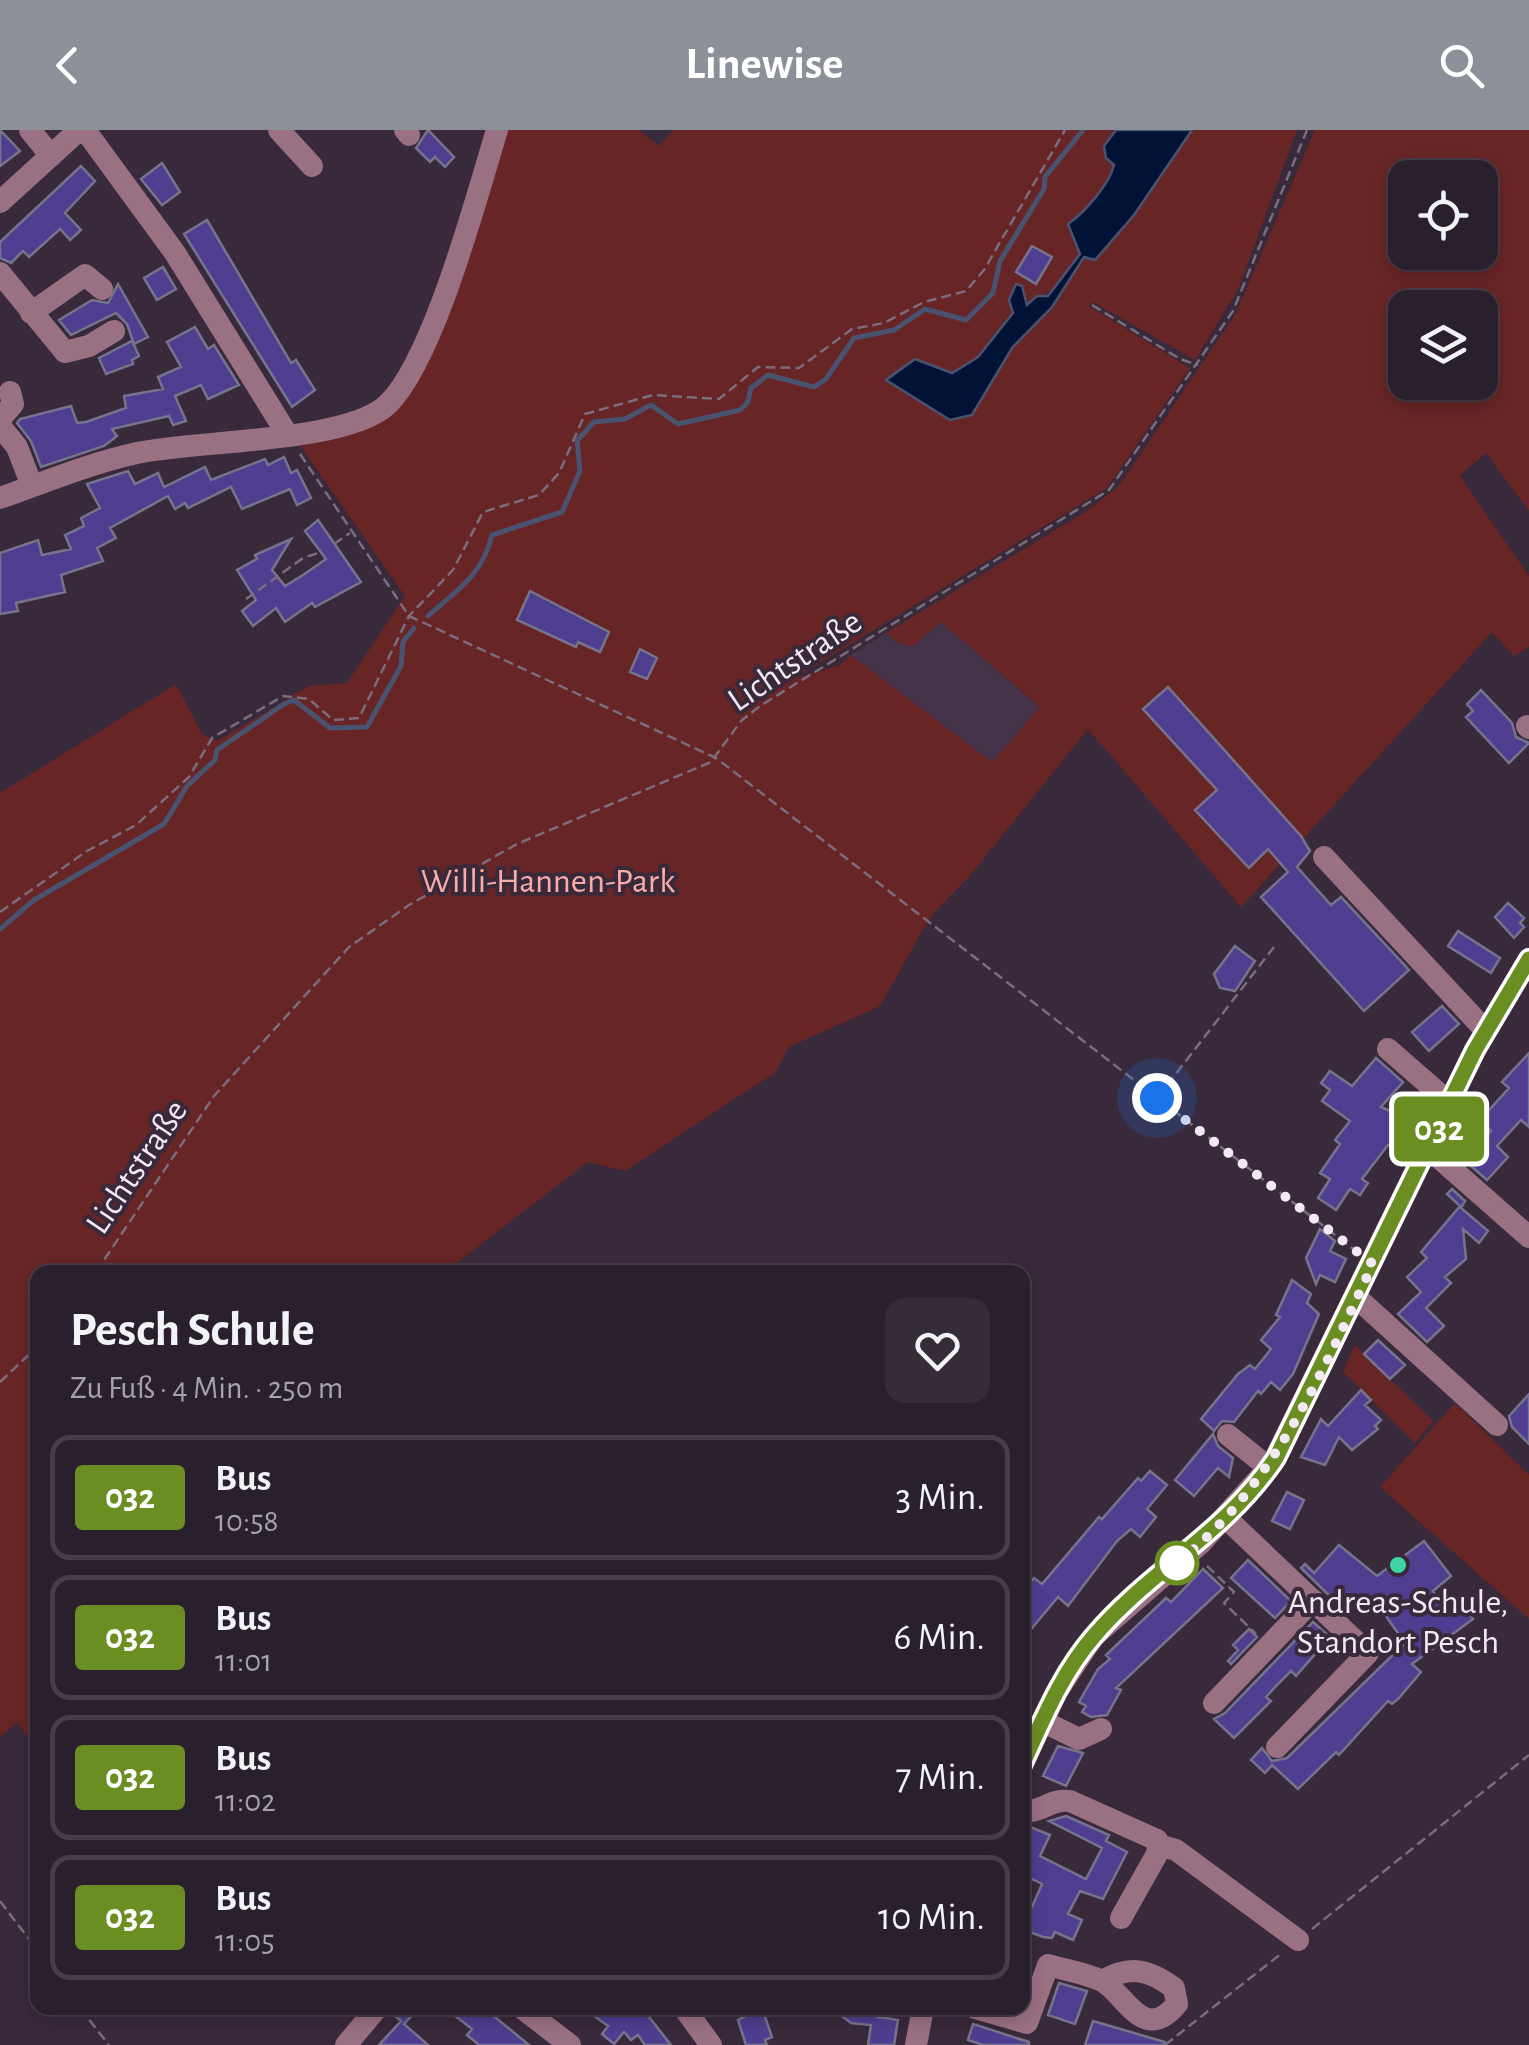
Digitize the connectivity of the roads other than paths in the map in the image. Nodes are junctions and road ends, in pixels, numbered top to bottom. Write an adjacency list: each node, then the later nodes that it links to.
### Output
1 (30, 130): 5 (street)
2 (82, 130): 5 (street); 14 (street)
3 (280, 130): 6 (street)
4 (498, 130): 14 (street)
5 (51, 156): 7 (street)
6 (312, 166)
7 (0, 202)
8 (0, 273): 10 (street)
9 (102, 289): 10 (street)
10 (31, 313): 11 (street)
11 (114, 332)
12 (10, 392): 13 (street)
13 (0, 422): 15 (street)
14 (287, 434): 15 (street)
15 (32, 486): 16 (street)
16 (0, 498)
17 (1324, 857): 19 (street)
18 (1529, 959): 19 (street)
19 (1486, 1030): 21 (street)
20 (1388, 1050): 21 (street)
21 (1450, 1104): 22 (street)
22 (1429, 1149): 23 (street); 24 (street)
23 (1529, 1237)
24 (1357, 1298): 25 (street); 27 (street)
25 (1497, 1425)
26 (1228, 1435): 27 (street)
27 (1269, 1468): 28 (street)
28 (1226, 1518): 29 (street); 31 (street)
29 (1322, 1599): 30 (street); 34 (street)
30 (1214, 1703)
31 (1042, 1721): 32 (street); 33 (street)
32 (1101, 1729)
33 (1030, 1746)
34 (1276, 1748)
35 (1030, 1812): 36 (street)
36 (1159, 1844): 37 (street); 38 (street)
37 (1121, 1918)
38 (1298, 1940)
39 (1102, 1981): 40 (street)
40 (1030, 2012)
41 (371, 2015): 47 (street)
42 (541, 2015): 48 (street)
43 (689, 2015): 49 (street)
44 (922, 2015): 50 (street)
45 (1000, 2015): 46 (street)
46 (1029, 2015)
47 (346, 2045)
48 (570, 2045)
49 (711, 2045)
50 (916, 2045)

